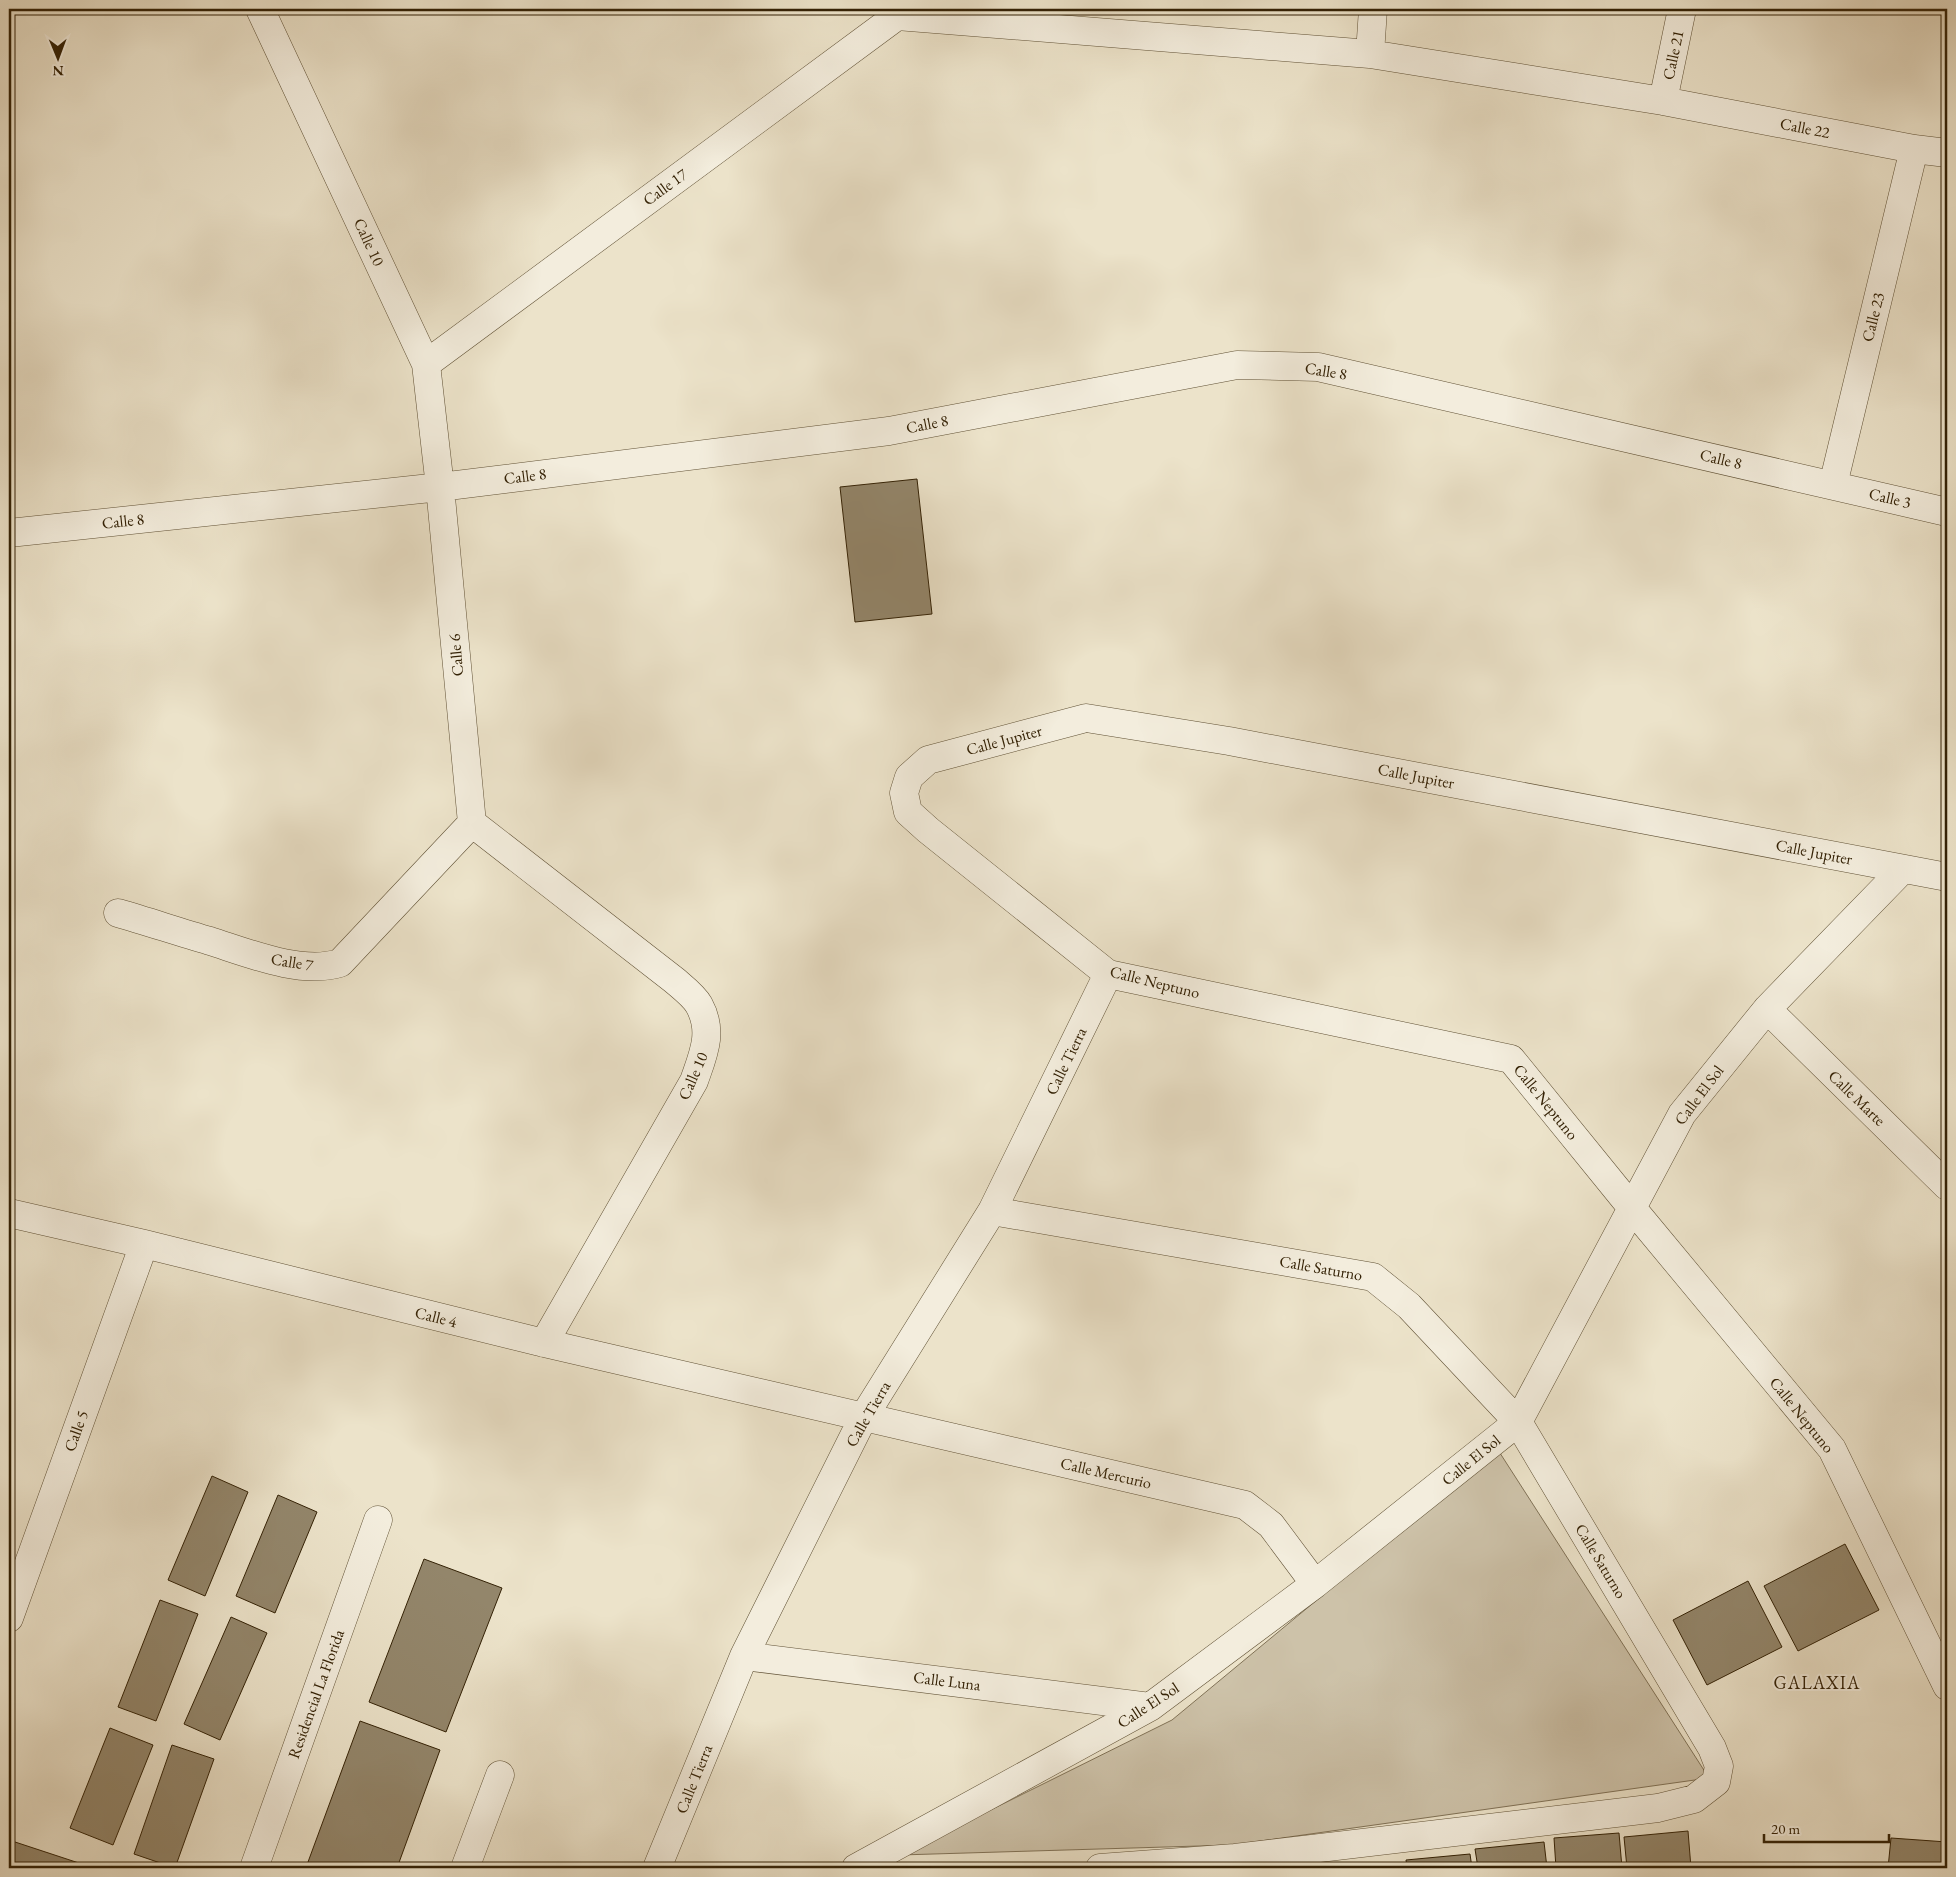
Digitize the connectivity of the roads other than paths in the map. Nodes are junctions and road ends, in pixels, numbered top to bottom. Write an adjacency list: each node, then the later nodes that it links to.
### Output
1 (260, 9): 9 (street, Calle 10)
2 (1373, 9): 5 (street)
3 (1682, 9): 6 (street, Calle 21)
4 (899, 12): 5 (street, Calle 22); 9 (street, Calle 17)
5 (1370, 54): 6 (street, Calle 22)
6 (1663, 100): 7 (street, Calle 22)
7 (1914, 149): 8 (street, Calle 22); 10 (street, Calle 23)
8 (1947, 153)
9 (426, 364): 11 (street, Calle 10)
10 (1833, 485): 11 (street, Calle 8); 12 (street, Calle 3)
11 (440, 487): 13 (street, Calle 8); 15 (street, Calle 6)
12 (1947, 512)
13 (9, 533)
14 (904, 793): 16 (street, Calle Jupiter); 19 (street, Calle Neptuno)
15 (472, 823): 18 (street, Calle 7); 26 (street, Calle 10)
16 (1903, 869): 17 (street, Calle Jupiter); 20 (street, Calle El Sol)
17 (1947, 877)
18 (118, 913)
19 (1108, 974): 22 (street, Calle Neptuno); 23 (street, Calle Tierra)
20 (1768, 1010): 21 (street, Calle Marte); 22 (street, Calle El Sol)
21 (1947, 1186)
22 (1632, 1208): 28 (street, Calle El Sol); 33 (street, Calle Neptuno)
23 (992, 1211): 27 (street, Calle Tierra); 28 (street, Calle Saturno)
24 (9, 1213): 25 (street, Calle 4)
25 (144, 1244): 26 (street, Calle 4); 31 (street, Calle 5)
26 (544, 1343): 27 (street, Calle 4)
27 (863, 1418): 30 (street, Calle Mercurio); 32 (street, Calle Tierra)
28 (1518, 1422): 30 (street, Calle El Sol); 36 (street, Calle Saturno)
29 (378, 1520): 37 (street, Residencial La Florida)
30 (1315, 1584): 34 (street, Calle El Sol)
31 (9, 1618)
32 (744, 1656): 34 (street, Calle Luna); 39 (street, Calle Tierra)
33 (1947, 1686)
34 (1150, 1707): 40 (street, Calle El Sol)
35 (500, 1775): 38 (street)
36 (1235, 1863): 41 (street, Calle Saturno)
37 (254, 1868)
38 (465, 1868)
39 (657, 1868)
40 (856, 1868)
41 (1100, 1868)

